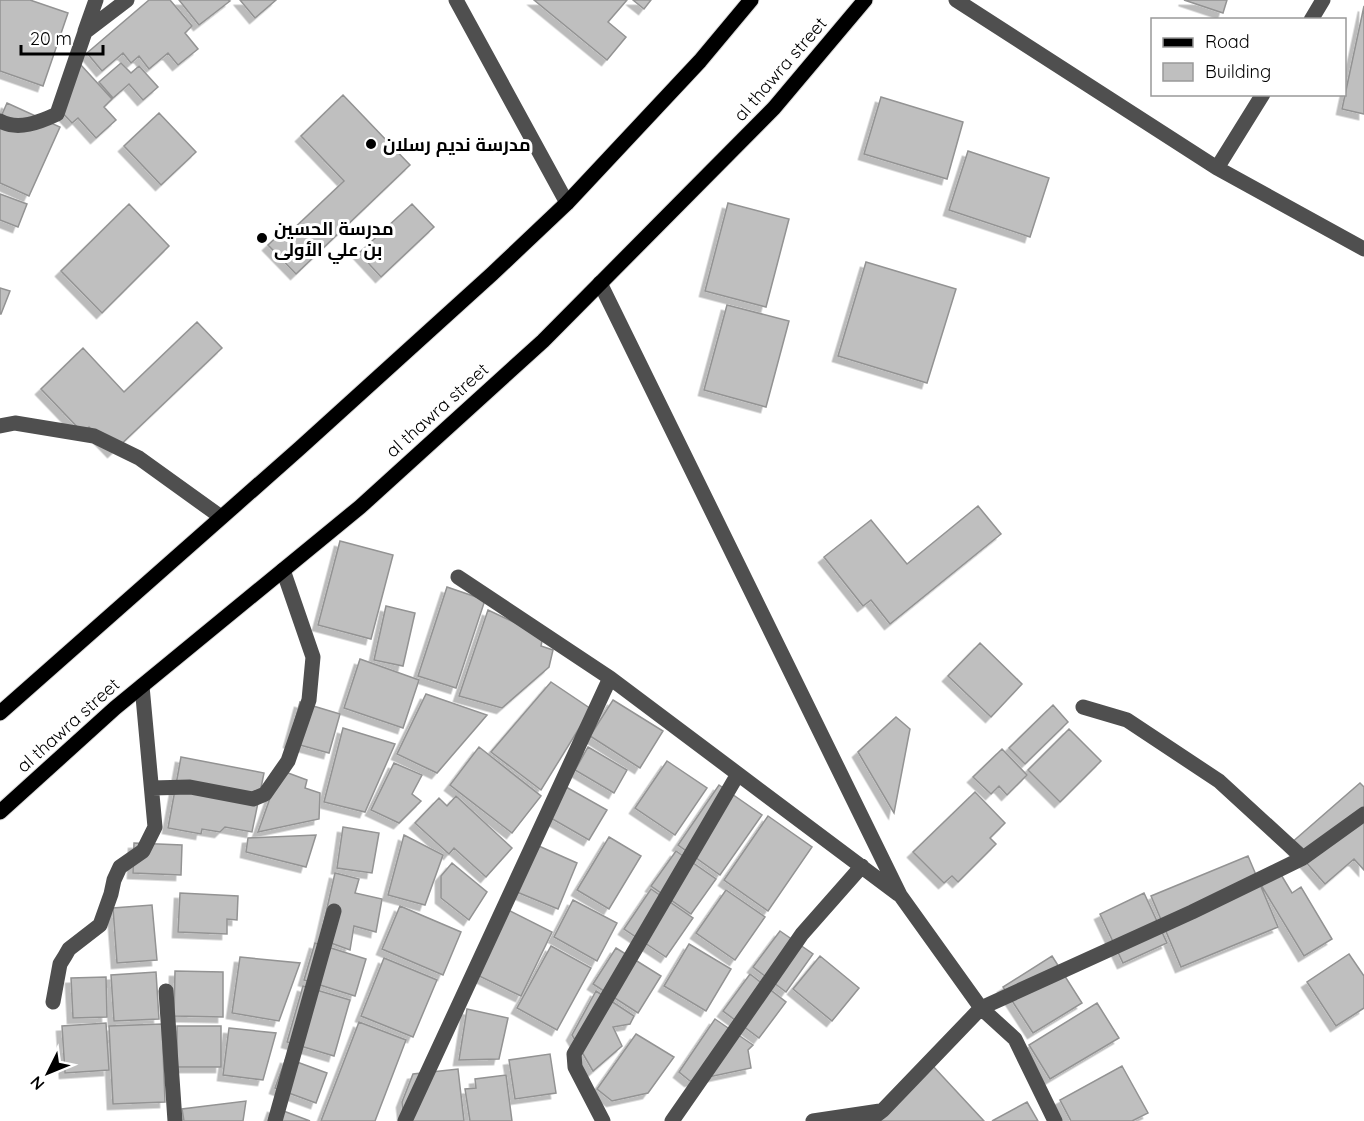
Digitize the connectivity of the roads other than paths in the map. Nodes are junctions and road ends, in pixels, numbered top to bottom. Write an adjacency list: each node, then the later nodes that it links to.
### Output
1 (96, 0): 9 (street)
2 (127, 0): 9 (street)
3 (456, 0): 13 (street)
4 (751, 0): 13 (main road)
5 (866, 0): 15 (main road, al thawra street)
6 (956, 0): 12 (street)
7 (1323, 0): 8 (street)
8 (1312, 18)
9 (85, 32): 11 (street)
10 (1262, 96): 12 (street)
11 (0, 122)
12 (1217, 168): 14 (street)
13 (567, 203): 17 (main road)
14 (1364, 249)
15 (600, 283): 18 (main road, al thawra street); 30 (street)
16 (0, 426): 17 (street)
17 (221, 517): 23 (main road)
18 (283, 570): 21 (main road, al thawra street); 25 (street)
19 (458, 577): 20 (street)
20 (610, 678): 24 (street); 38 (street)
21 (142, 686): 25 (street); 26 (main road, al thawra street)
22 (1083, 707): 28 (street)
23 (0, 713)
24 (738, 774): 29 (street); 39 (street)
25 (152, 788): 33 (street)
26 (0, 812)
27 (1364, 814): 28 (street)
28 (1303, 858): 34 (street)
29 (862, 866): 30 (street); 40 (street)
30 (900, 896): 34 (street)
31 (334, 911): 37 (street)
32 (166, 991): 36 (street)
33 (53, 1002)
34 (981, 1008): 35 (street); 43 (street)
35 (883, 1110): 41 (street); 42 (street)
36 (175, 1121)
37 (275, 1121)
38 (405, 1121)
39 (603, 1121)
40 (672, 1121)
41 (813, 1121)
42 (869, 1121)
43 (1055, 1121)

